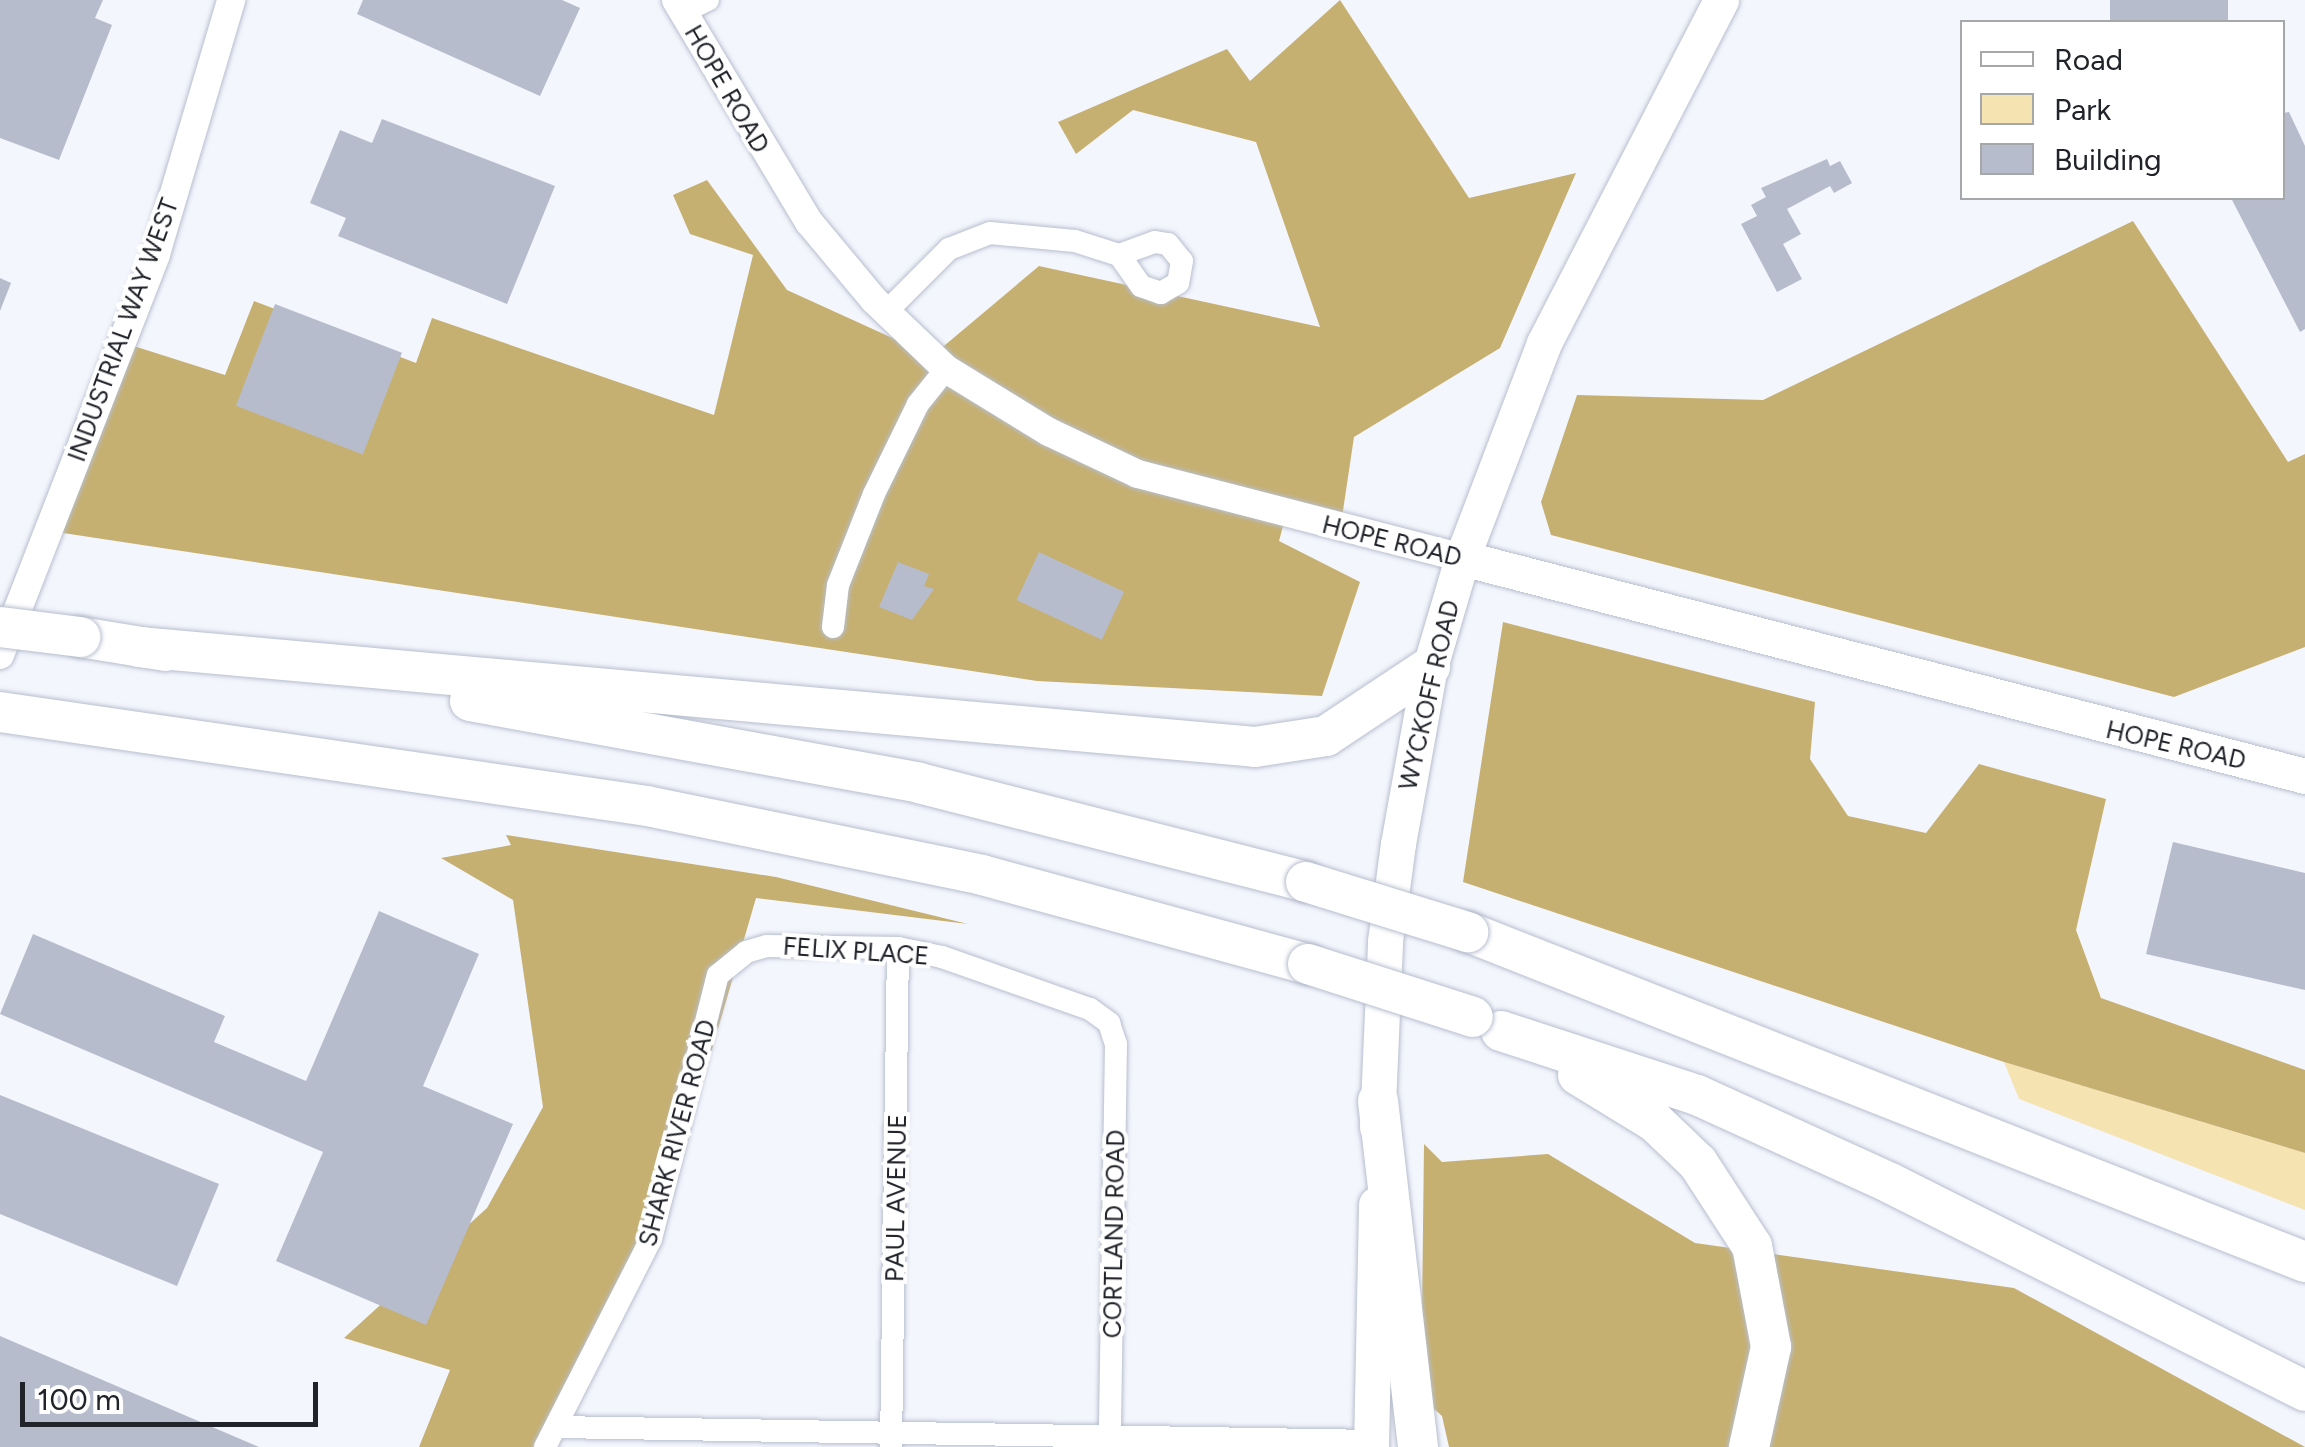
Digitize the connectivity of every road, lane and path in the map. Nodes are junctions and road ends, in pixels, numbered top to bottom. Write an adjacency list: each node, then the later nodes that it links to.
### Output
1 (231, 0): 11 (street, INDUSTRIAL WAY WEST)
2 (1721, 0): 7 (main road, WYCKOFF ROAD)
3 (689, 4): 5 (street, HOPE ROAD)
4 (1118, 255): 5 (street)
5 (886, 312): 6 (street, HOPE ROAD)
6 (946, 369): 7 (street, HOPE ROAD); 9 (street)
7 (1462, 558): 12 (main road, WYCKOFF ROAD); 14 (main road, HOPE ROAD)
8 (0, 627): 10 (highway, bridge)
9 (834, 627)
10 (139, 647): 12 (highway); 20 (highway, bridge)
11 (0, 655)
12 (1430, 667): 19 (main road, WYCKOFF ROAD)
13 (0, 712): 18 (highway, bridge)
14 (2305, 776)
15 (898, 948): 16 (street, FELIX PLACE); 17 (street, FELIX PLACE); 26 (street, PAUL AVENUE)
16 (718, 976): 24 (street, SHARK RIVER ROAD)
17 (1109, 1024): 27 (street, CORTLAND ROAD)
18 (1487, 1024): 21 (highway); 30 (highway)
19 (1378, 1101): 28 (main road, WYCKOFF ROAD); 29 (highway)
20 (2305, 1262)
21 (2242, 1354): 22 (highway); 23 (highway)
22 (2305, 1376)
23 (2305, 1391)
24 (550, 1437): 25 (street)
25 (672, 1440): 26 (street)
26 (891, 1441): 27 (street)
27 (1110, 1443): 28 (street)
28 (1371, 1444)
29 (1418, 1447)
30 (1748, 1447)

